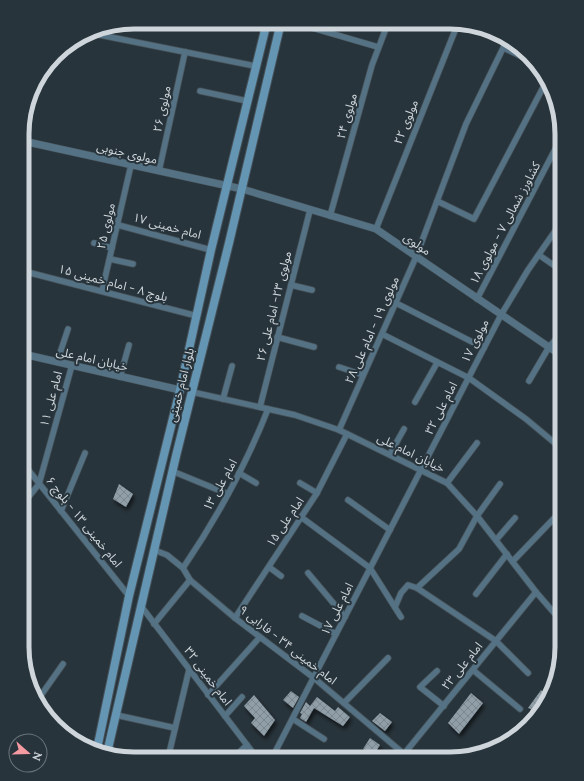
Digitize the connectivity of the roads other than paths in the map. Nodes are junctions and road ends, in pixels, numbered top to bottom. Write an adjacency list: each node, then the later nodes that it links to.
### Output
1 (265, 29): 12 (main road, بلوار امام خمینی)
2 (279, 29): 21 (main road, بلوار امام خمینی)
3 (316, 29): 8 (street)
4 (386, 29): 8 (street, مولوی ۲۴)
5 (455, 29): 26 (street, مولوی ۲۲)
6 (100, 35): 10 (street)
7 (505, 45): 9 (street, مولوی ۱۹ - امام علی ۲۸)
8 (378, 47): 24 (street, مولوی ۲۴)
9 (504, 48): 11 (street); 22 (street, مولوی ۱۹ - امام علی ۲۸)
10 (185, 52): 12 (street); 19 (street, مولوی ۲۶)
11 (518, 55)
12 (255, 66): 15 (main road, بلوار امام خمینی)
13 (543, 87): 22 (street)
14 (200, 91): 15 (street)
15 (247, 101): 20 (main road, بلوار امام خمینی)
16 (29, 142): 18 (street, مولوی جنوبی)
17 (555, 149): 40 (street, کشاورز شمالی ۷ - مولوی ۱۸)
18 (131, 165): 19 (street, مولوی جنوبی); 25 (street, مولوی ۲۵)
19 (159, 171): 20 (street, مولوی جنوبی)
20 (226, 186): 21 (street, مولوی جنوبی); 30 (main road, بلوار امام خمینی)
21 (242, 190): 23 (street, مولوی); 64 (main road, بلوار امام خمینی)
22 (437, 201): 32 (street, مولوی ۱۹ - امام علی ۲۸)
23 (310, 210): 24 (street, مولوی); 37 (street, مولوی ۲۳- امام علی ۲۶)
24 (330, 216): 26 (street, مولوی)
25 (118, 225): 29 (street, مولوی ۲۵); 30 (street, امام خمینی ۱۷)
26 (376, 229): 32 (street, مولوی)
27 (555, 231): 31 (street, مولوی ۱۷)
28 (94, 243): 29 (street)
29 (112, 248): 33 (street, مولوی ۲۵)
30 (211, 250): 43 (main road, بلوار امام خمینی)
31 (539, 255): 35 (street); 42 (street, مولوی ۱۷)
32 (416, 257): 40 (street, مولوی); 41 (street, مولوی ۱۹ - امام علی ۲۸)
33 (110, 259): 34 (street); 39 (street, مولوی ۲۵)
34 (133, 264)
35 (555, 265)
36 (29, 273): 39 (street, بلوچ ۸ - امام خمینی ۱۵)
37 (291, 285): 38 (street); 46 (street, مولوی ۲۳- امام علی ۲۶)
38 (312, 290)
39 (102, 292): 43 (street, بلوچ ۸ - امام خمینی ۱۵)
40 (477, 299): 42 (street, مولوی)
41 (396, 303): 45 (street, مولوی ۱۹ - امام علی ۲۸); 51 (street)
42 (501, 315): 50 (street, مولوی); 51 (street, مولوی ۱۷)
43 (197, 316): 63 (main road, بلوار امام خمینی)
44 (68, 329): 54 (street)
45 (382, 334): 55 (street); 59 (street, مولوی ۱۹ - امام علی ۲۸)
46 (277, 337): 49 (street); 67 (street, مولوی ۲۳- امام علی ۲۶)
47 (555, 340): 50 (street)
48 (129, 345): 60 (street)
49 (314, 347)
50 (549, 347): 52 (street, مولوی); 62 (street)
51 (484, 348): 61 (street, مولوی ۱۷)
52 (555, 351)
53 (29, 355): 54 (street, خیابان امام علی)
54 (58, 362): 56 (street, خیابان امام علی)
55 (437, 363): 61 (street); 66 (street)
56 (72, 365): 60 (street, خیابان امام علی); 83 (street, امام علی ۱۱)
57 (232, 366): 65 (street)
58 (339, 367): 59 (street)
59 (363, 375): 70 (street, مولوی ۱۹ - امام علی ۲۸)
60 (120, 376): 63 (street, خیابان امام علی)
61 (468, 378): 73 (street); 76 (street, امام علی ۳۲)
62 (529, 381)
63 (180, 390): 64 (main road); 108 (main road, بلوار امام خمینی)
64 (192, 392): 65 (street, خیابان امام علی); 78 (main road, بلوار امام خمینی)
65 (223, 399): 67 (street, خیابان امام علی)
66 (415, 402)
67 (260, 407): 68 (street, خیابان امام علی)
68 (268, 409): 70 (street, خیابان امام علی); 79 (street, امام علی ۱۳)
69 (404, 429): 75 (street)
70 (339, 430): 71 (street, خیابان امام علی)
71 (348, 434): 75 (street, خیابان امام علی); 85 (street, امام علی ۱۵)
72 (477, 443): 82 (street)
73 (555, 443)
74 (85, 453): 89 (street)
75 (390, 454): 76 (street, خیابان امام علی)
76 (421, 469): 82 (street, خیابان امام علی); 94 (street, امام علی ۱۷)
77 (29, 471): 83 (street, امام خمینی ۱۳ - بلوچ ۶)
78 (172, 471): 86 (street); 96 (main road, بلوار امام خمینی)
79 (239, 473): 81 (street); 86 (street, امام علی ۱۳)
80 (300, 482): 85 (street)
81 (256, 483)
82 (447, 483): 90 (street, خیابان امام علی)
83 (39, 484): 87 (street); 89 (street, امام خمینی ۱۳ - بلوچ ۶)
84 (500, 484): 90 (street)
85 (318, 493): 92 (street, امام علی ۱۵)
86 (228, 494): 100 (street, امام علی ۱۳)
87 (29, 496)
88 (348, 500): 94 (street)
89 (61, 511): 108 (street, امام خمینی ۱۳ - بلوچ ۶)
90 (477, 516): 95 (street, خیابان امام علی); 105 (street)
91 (555, 517): 98 (street)
92 (302, 518): 99 (street, امام علی ۱۵); 101 (street)
93 (515, 518): 95 (street)
94 (390, 530): 101 (street, امام علی ۱۷)
95 (496, 540): 97 (street, خیابان امام علی)
96 (154, 550): 100 (street, امام خمینی ۳۴ - فارابی ۹); 109 (main road, بلوار امام خمینی)
97 (507, 554): 98 (street, خیابان امام علی); 107 (street)
98 (513, 561): 106 (street, خیابان امام علی)
99 (269, 567): 103 (street); 115 (street, امام علی ۱۵)
100 (183, 568): 104 (street, امام خمینی ۳۴ - فارابی ۹)
101 (370, 568): 110 (street); 113 (street, امام علی ۱۷)
102 (308, 573): 113 (street)
103 (281, 576)
104 (190, 580): 115 (street, امام خمینی ۳۴ - فارابی ۹); 116 (street)
105 (416, 588): 110 (street); 119 (street)
106 (536, 592): 111 (street, خیابان امام علی); 119 (street, امام علی ۲۳)
107 (476, 594)
108 (129, 596): 138 (main road, بلوار امام خمینی)
109 (141, 606): 116 (street, امام خمینی ۳۲); 133 (main road, بلوار امام خمینی)
110 (395, 608): 114 (street)
111 (555, 614)
112 (302, 616): 117 (street)
113 (345, 617): 117 (street, امام علی ۱۷)
114 (401, 617)
115 (235, 618): 118 (street, امام خمینی ۳۴ - فارابی ۹)
116 (154, 624): 122 (street, امام خمینی ۳۲)
117 (336, 634): 126 (street, امام علی ۱۷)
118 (260, 637): 126 (street, امام خمینی ۳۴ - فارابی ۹); 128 (street)
119 (496, 641): 123 (street, امام علی ۲۳); 125 (street)
120 (388, 658): 130 (street)
121 (63, 664): 127 (street)
122 (189, 670): 128 (street, امام خمینی ۳۲); 136 (street)
123 (473, 670): 131 (street, امام علی ۲۳); 132 (street)
124 (437, 671): 131 (street)
125 (528, 673)
126 (314, 678): 130 (street, امام خمینی ۳۴ - فارابی ۹); 135 (street, امام علی ۱۷)
127 (41, 695)
128 (208, 695): 134 (street, امام خمینی ۳۲)
129 (242, 697): 134 (street)
130 (344, 703): 145 (street, امام خمینی ۳۴ - فارابی ۹)
131 (444, 706): 146 (street, امام علی ۲۳)
132 (520, 709)
133 (116, 715): 136 (street); 140 (main road, بلوار امام خمینی)
134 (225, 716): 139 (street, امام خمینی ۳۲)
135 (292, 719): 137 (street); 144 (street, امام علی ۱۷)
136 (175, 728): 141 (street)
137 (324, 739)
138 (98, 745)
139 (247, 745): 142 (street); 143 (street, امام خمینی ۳۲)
140 (108, 748)
141 (169, 752)
142 (240, 752)
143 (252, 752)
144 (275, 752)
145 (402, 752)
146 (406, 752)

